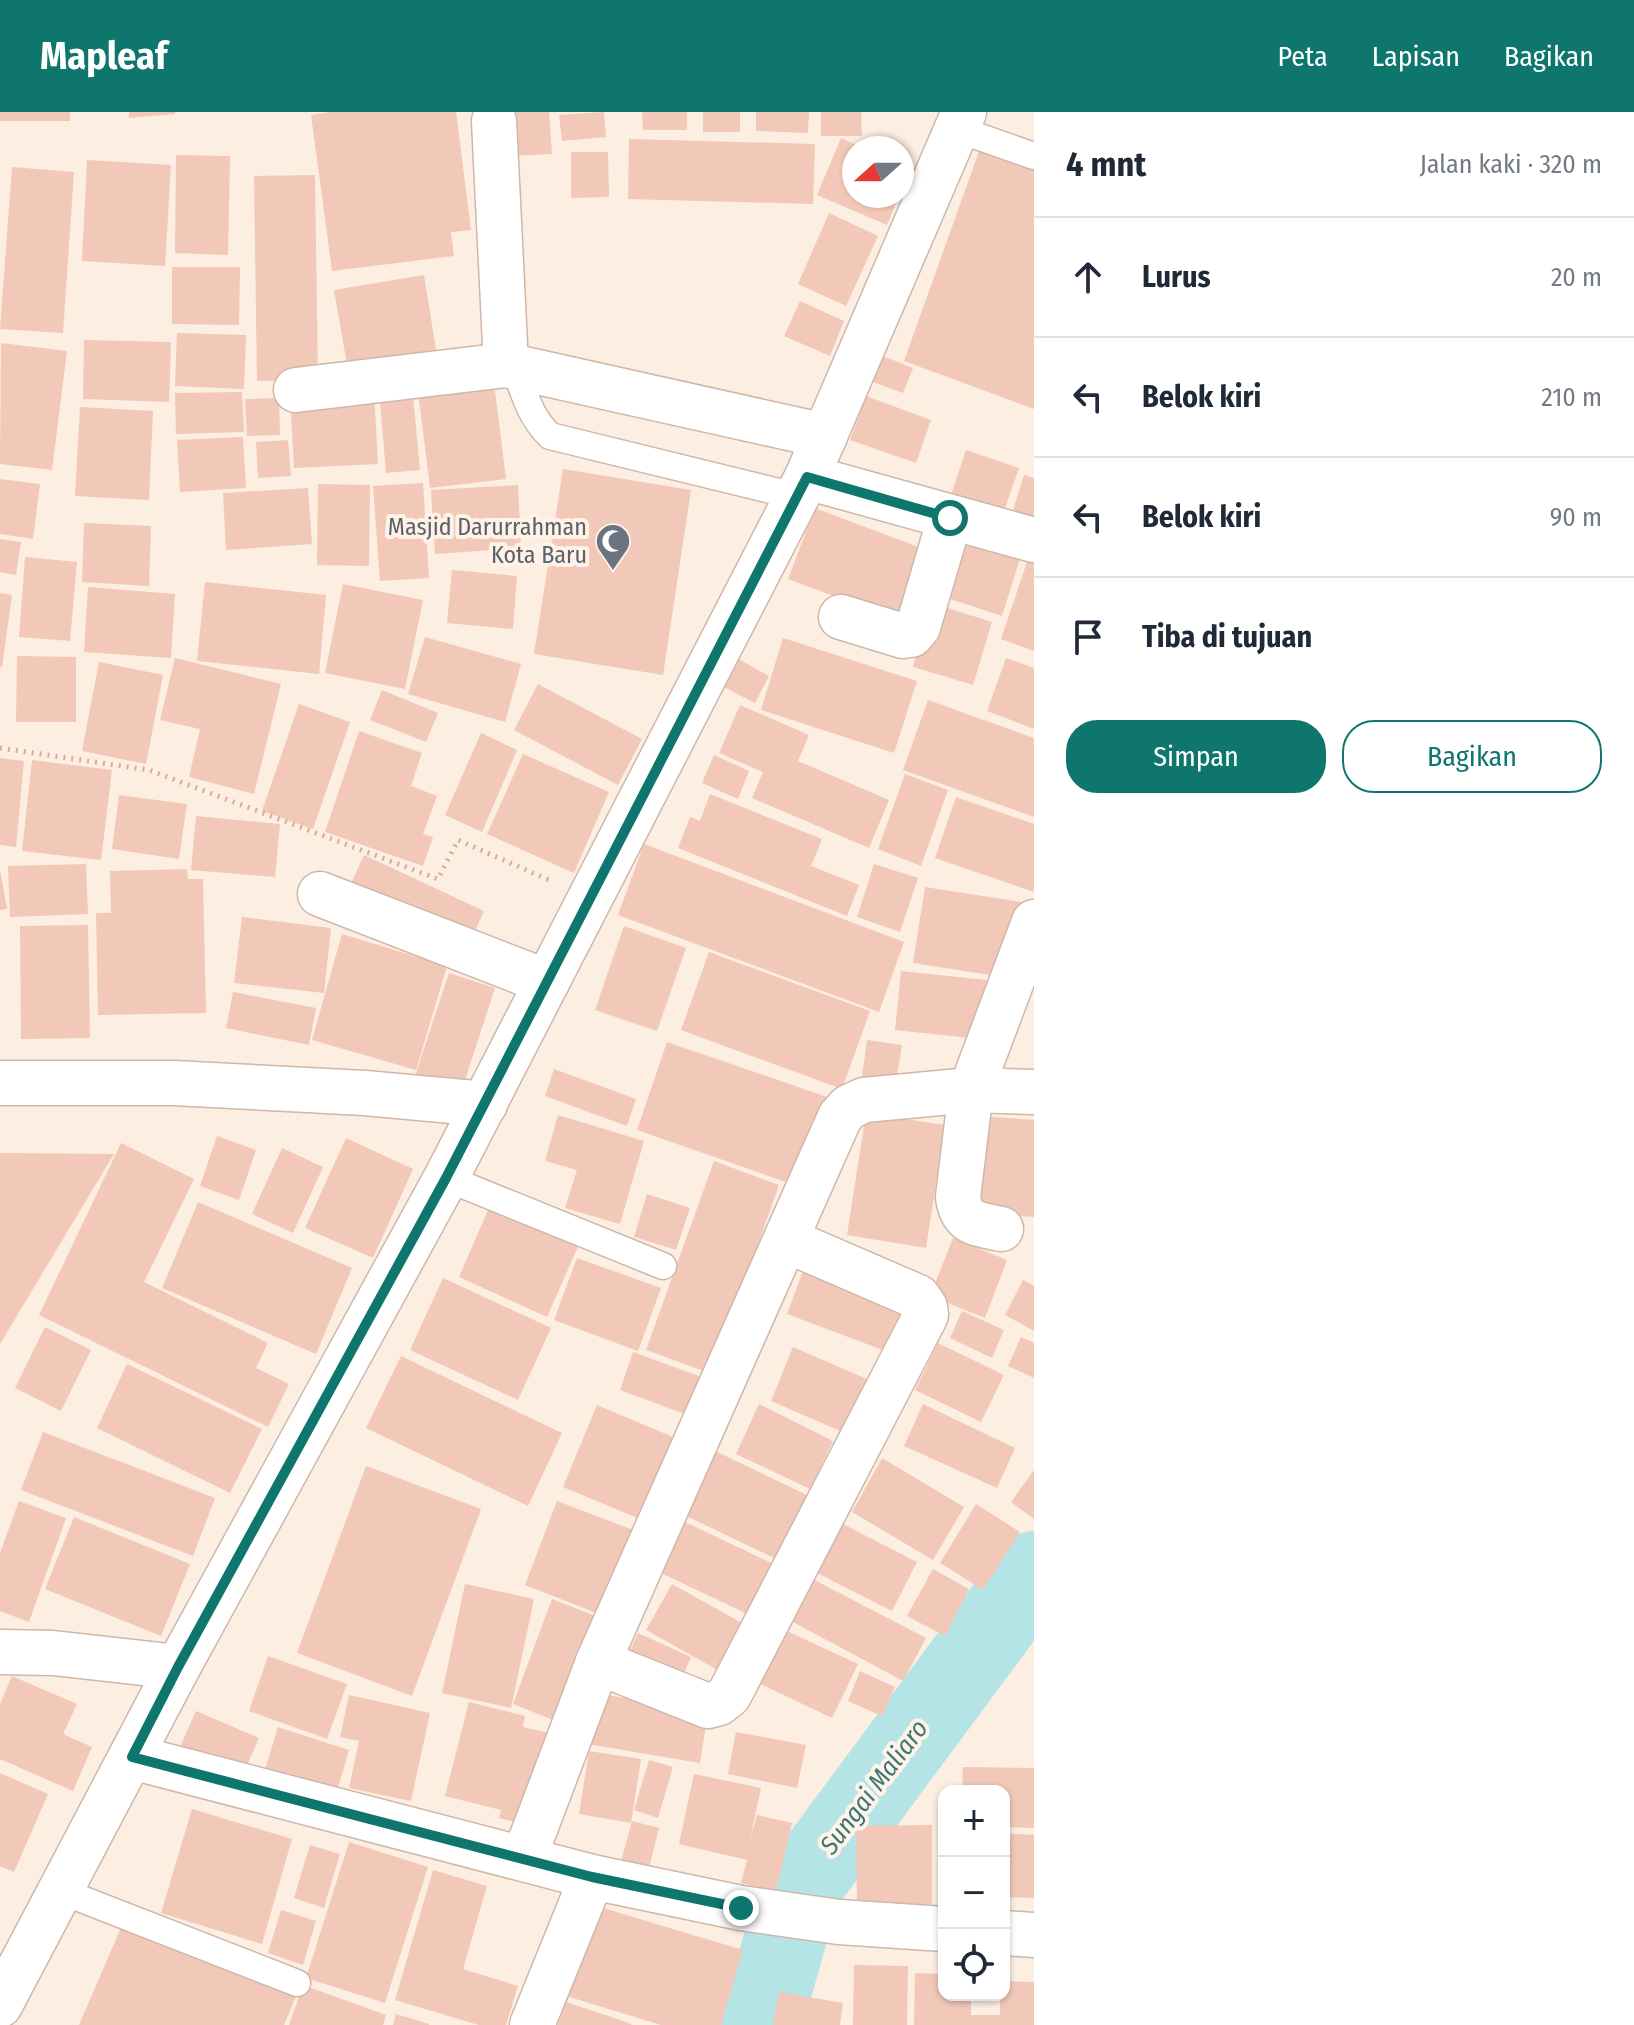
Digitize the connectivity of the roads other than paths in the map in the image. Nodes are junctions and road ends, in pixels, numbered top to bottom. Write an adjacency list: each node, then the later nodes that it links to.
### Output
1 (494, 121): 4 (street)
2 (960, 121): 3 (lane); 6 (street)
3 (1034, 156)
4 (511, 366): 5 (street); 6 (street); 7 (lane)
5 (296, 390)
6 (825, 436): 7 (street)
7 (801, 487): 8 (street); 13 (street)
8 (950, 518): 9 (street); 10 (street)
9 (1034, 540)
10 (841, 617)
11 (320, 894): 13 (street)
12 (1034, 922): 15 (street)
13 (547, 982): 17 (street)
14 (0, 1083): 17 (street)
15 (971, 1090): 16 (street); 19 (street); 20 (street)
16 (1034, 1092)
17 (485, 1104): 18 (street)
18 (446, 1178): 21 (lane); 24 (street)
19 (1001, 1229)
20 (786, 1240): 23 (street); 23 (street)
21 (663, 1266)
22 (0, 1652): 24 (street)
23 (598, 1662): 26 (street)
24 (178, 1667): 25 (street)
25 (132, 1757): 26 (street); 28 (street)
26 (524, 1858): 27 (street)
27 (592, 1877): 29 (street); 34 (street)
28 (61, 1891): 32 (lane); 33 (street)
29 (938, 1929)
30 (1010, 1933): 31 (street)
31 (1034, 1935)
32 (297, 1983)
33 (0, 2005)
34 (532, 2025)

